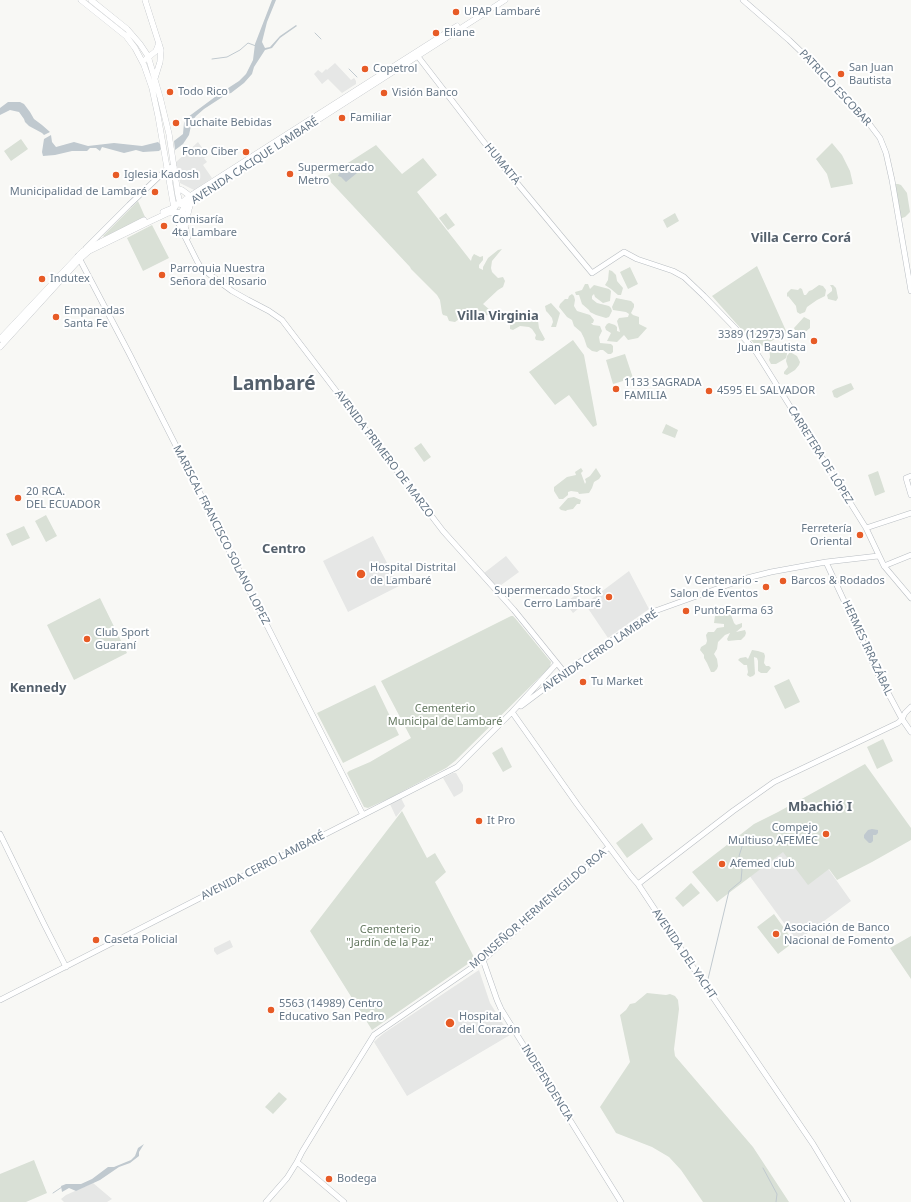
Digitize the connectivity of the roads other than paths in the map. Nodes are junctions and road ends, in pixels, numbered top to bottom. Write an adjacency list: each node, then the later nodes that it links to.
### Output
1 (81, 0): 11 (main road)
2 (91, 0): 8 (main road)
3 (145, 0): 7 (main road)
4 (498, 0): 9 (main road, AVENIDA CACIQUE LAMBARÉ)
5 (505, 0): 9 (main road, AVENIDA CACIQUE LAMBARÉ)
6 (743, 0): 23 (street, PATRICIO ESCOBAR)
7 (159, 41): 8 (main road); 10 (main road)
8 (152, 54): 10 (main road); 11 (main road); 12 (main road)
9 (417, 54): 16 (main road, AVENIDA CACIQUE LAMBARÉ); 21 (street, HUMAITÁ)
10 (161, 57): 12 (main road)
11 (144, 65): 13 (main road)
12 (155, 78): 13 (main road)
13 (170, 159): 14 (main road)
14 (171, 168): 15 (main road); 17 (main road); 19 (street)
15 (178, 192): 16 (main road); 17 (main road)
16 (192, 198): 17 (main road, AVENIDA CACIQUE LAMBARÉ); 18 (main road)
17 (178, 208): 18 (street, AVENIDA PRIMERO DE MARZO); 19 (main road, AVENIDA CACIQUE LAMBARÉ); 20 (street, AVENIDA PRIMERO DE MARZO); 22 (main road, AVENIDA CACIQUE LAMBARÉ)
18 (185, 226): 20 (street, AVENIDA PRIMERO DE MARZO)
19 (86, 248): 22 (main road, AVENIDA CACIQUE LAMBARÉ)
20 (192, 250): 35 (street, AVENIDA PRIMERO DE MARZO)
21 (624, 252): 29 (street, CARRETERA DE LÓPEZ)
22 (79, 257): 24 (main road, AVENIDA CACIQUE LAMBARÉ); 25 (main road, AVENIDA CACIQUE LAMBARÉ); 41 (street, MARISCAL FRANCISCO SOLANO LOPEZ)
23 (911, 291)
24 (0, 339)
25 (0, 347)
26 (908, 477): 27 (street)
27 (911, 495)
28 (911, 513): 29 (street)
29 (866, 528): 31 (street, CARRETERA DE LÓPEZ)
30 (911, 555): 33 (street)
31 (878, 556): 32 (street, AVENIDA CERRO LAMBARÉ); 33 (street, CARRETERA DE LÓPEZ)
32 (826, 562): 36 (street, AVENIDA CERRO LAMBARÉ); 39 (street, HERMES IRRAZÁBAL)
33 (884, 566): 34 (street, CARRETERA DE LÓPEZ)
34 (911, 598)
35 (557, 663): 36 (street, AVENIDA PRIMERO DE MARZO); 38 (street, AVENIDA CERRO LAMBARÉ)
36 (565, 673): 38 (street, AVENIDA CERRO LAMBARÉ)
37 (911, 707): 39 (street)
38 (512, 712): 41 (street, AVENIDA CERRO LAMBARÉ); 43 (street, AVENIDA DEL YACHT)
39 (902, 719): 40 (street, HERMES IRRAZÁBAL); 44 (street)
40 (911, 732)
41 (363, 815): 46 (street, AVENIDA CERRO LAMBARÉ)
42 (0, 834): 46 (street)
43 (610, 847): 44 (street, AVENIDA DEL YACHT); 45 (street, MONSEÑOR HERMENEGILDO ROA)
44 (638, 884): 52 (street, AVENIDA DEL YACHT)
45 (483, 960): 48 (street, MONSEÑOR HERMENEGILDO ROA); 51 (street, INDEPENDENCIA)
46 (66, 967): 47 (street, AVENIDA CERRO LAMBARÉ)
47 (0, 1000)
48 (297, 1162): 49 (street, MONSEÑOR HERMENEGILDO ROA); 50 (street)
49 (266, 1202)
50 (344, 1202)
51 (621, 1202)
52 (848, 1202)

